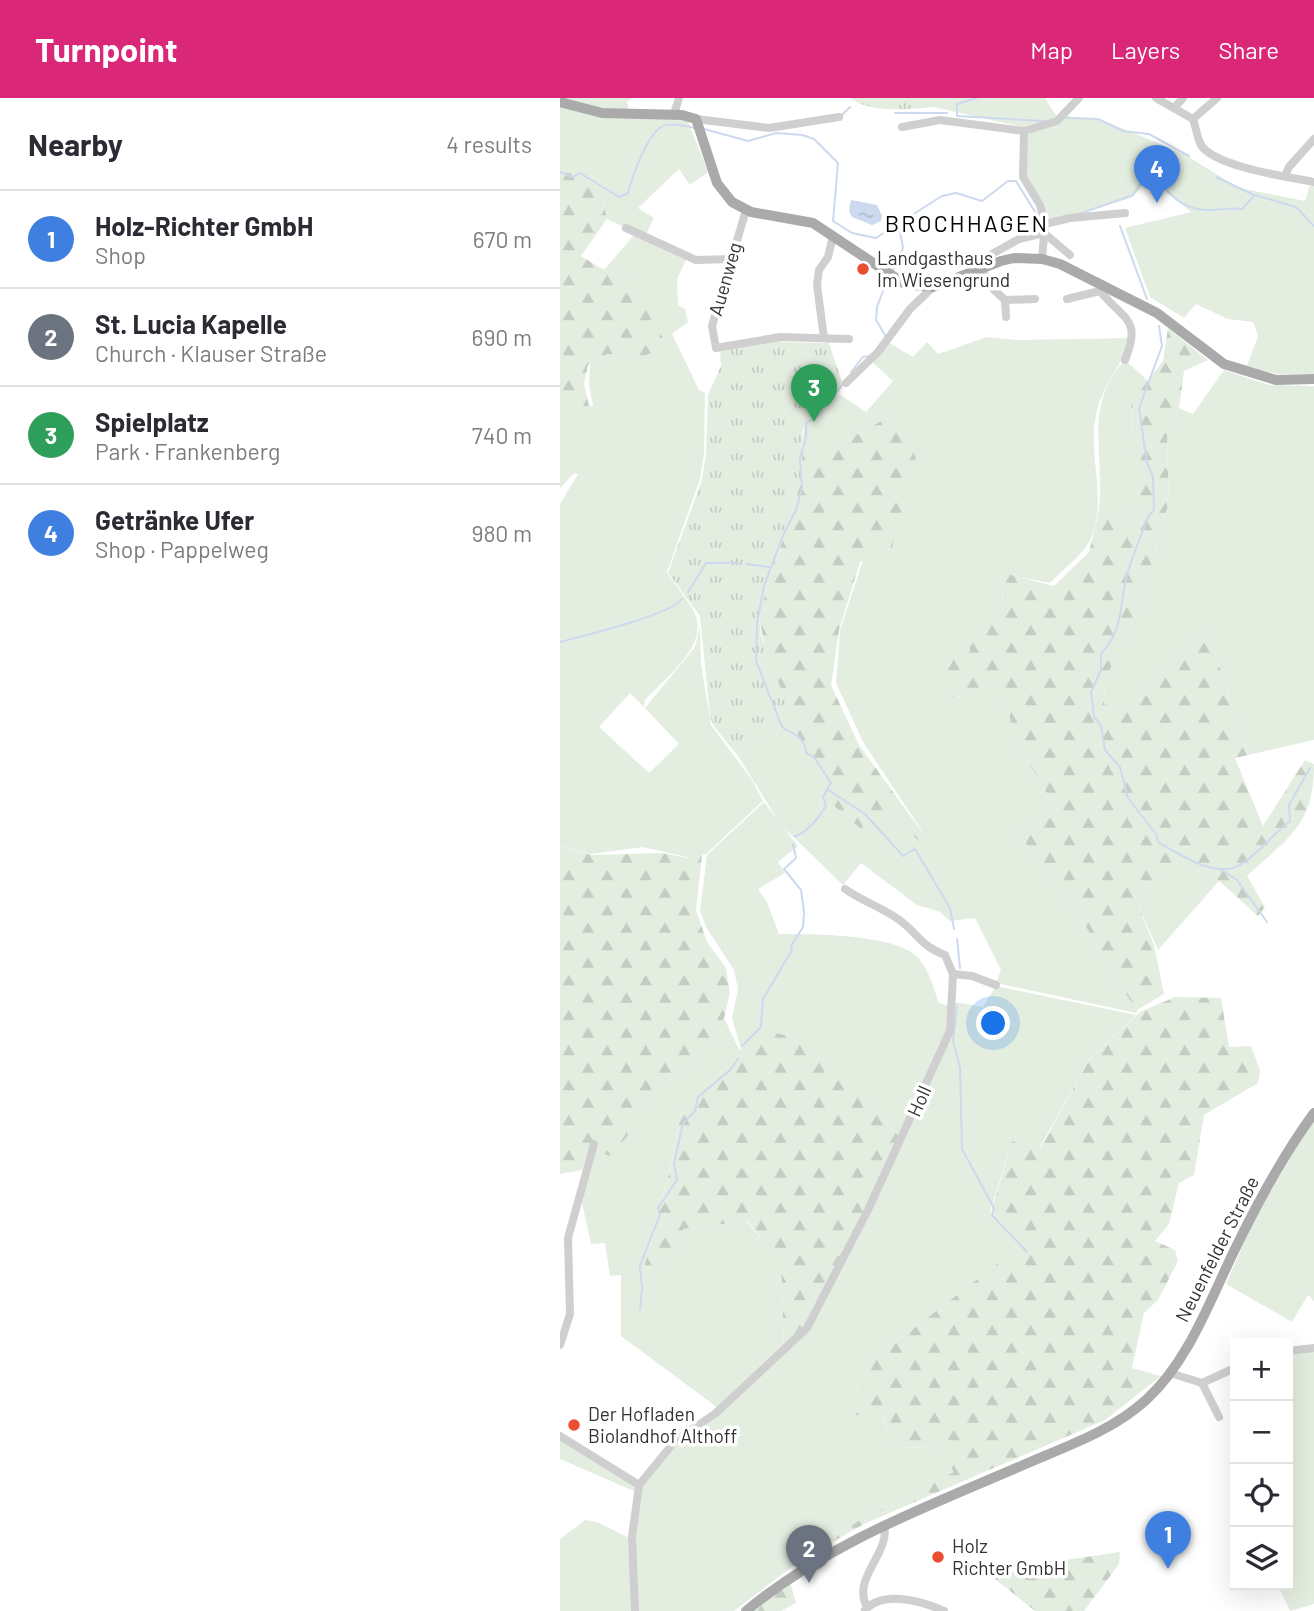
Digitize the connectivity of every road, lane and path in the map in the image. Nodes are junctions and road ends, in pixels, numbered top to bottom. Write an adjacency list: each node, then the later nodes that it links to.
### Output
1 (678, 98): 8 (street)
2 (1079, 98): 13 (street)
3 (1156, 98): 7 (street)
4 (1183, 98): 7 (street)
5 (1217, 98): 10 (street)
6 (560, 102): 8 (main road)
7 (1174, 108): 10 (street)
8 (674, 114): 11 (main road)
9 (839, 117): 11 (street)
10 (1193, 119): 15 (street)
11 (697, 120): 17 (main road)
12 (902, 127): 13 (street)
13 (1024, 131): 19 (street)
14 (1314, 139): 15 (street)
15 (1285, 176): 16 (street)
16 (1314, 182)
17 (746, 210): 21 (main road); 24 (street, Auenweg)
18 (1125, 213): 19 (street)
19 (1044, 225): 22 (street); 23 (street); 25 (street)
20 (626, 228): 24 (street)
21 (833, 236): 27 (main road); 33 (street)
22 (992, 254)
23 (1070, 255)
24 (733, 259): 33 (street, Auenweg)
25 (1042, 259): 26 (main road); 28 (main road)
26 (982, 269): 27 (main road); 31 (street)
27 (933, 287): 37 (street)
28 (1102, 288): 30 (street); 35 (street); 36 (main road)
29 (1035, 299): 31 (street)
30 (1067, 299)
31 (1006, 300): 32 (street)
32 (1006, 317)
33 (824, 338): 34 (street)
34 (849, 339)
35 (1125, 360)
36 (1314, 379)
37 (846, 383)
38 (845, 889): 39 (street)
39 (953, 974): 40 (street); 51 (street, Holl)
40 (996, 985)
41 (1314, 1113): 47 (main road, Neuenfelder Straße)
42 (594, 1144): 43 (street)
43 (560, 1345)
44 (1314, 1348): 45 (street)
45 (1293, 1350)
46 (1230, 1370): 48 (street)
47 (1170, 1373): 48 (street); 52 (main road, Neuenfelder Straße)
48 (1202, 1383): 49 (street)
49 (1219, 1418)
50 (560, 1436): 51 (street)
51 (639, 1485): 54 (street)
52 (884, 1525): 53 (street); 55 (main road, Neuenfelder Straße)
53 (866, 1609): 56 (street)
54 (635, 1611)
55 (746, 1611)
56 (944, 1611)

